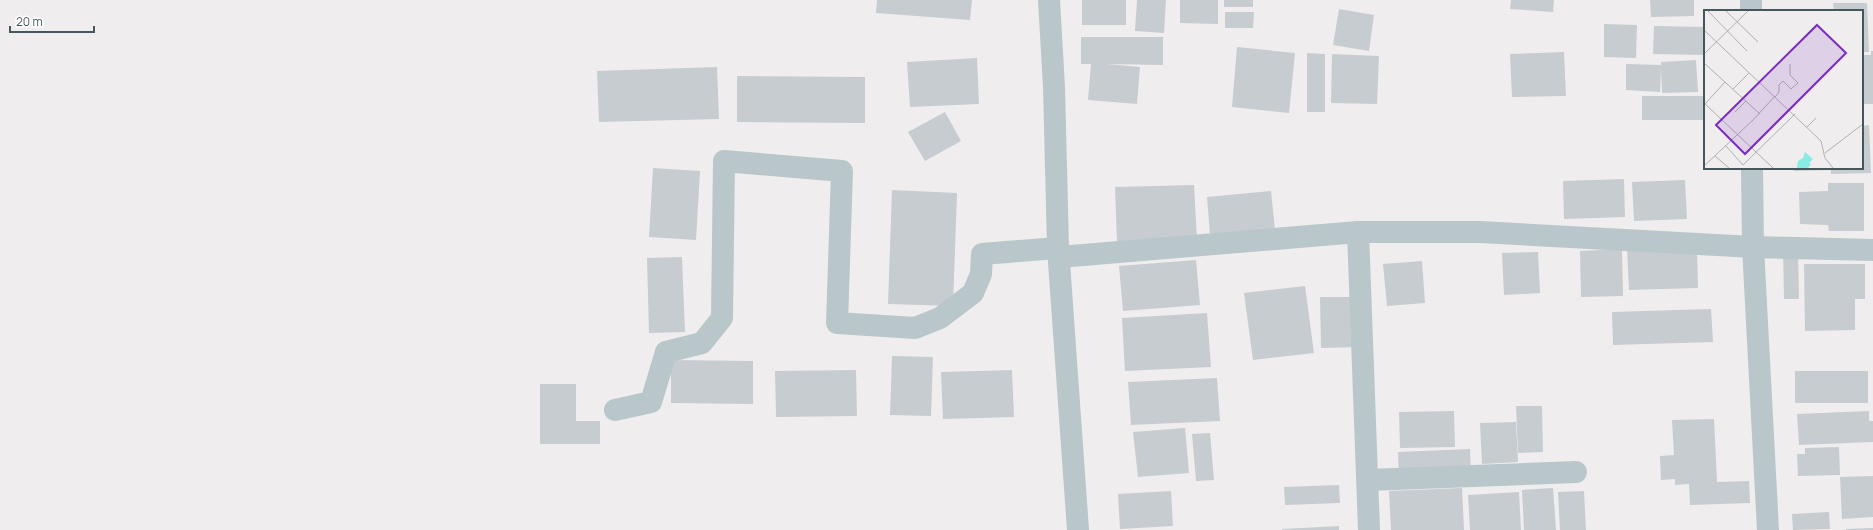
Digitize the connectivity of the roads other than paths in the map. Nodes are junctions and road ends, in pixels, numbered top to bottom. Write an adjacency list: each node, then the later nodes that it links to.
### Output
1 (1049, 0): 6 (street)
2 (1752, 169): 4 (street)
3 (1358, 232): 4 (street); 6 (street); 9 (street)
4 (1753, 247): 5 (street); 12 (street)
5 (1873, 250)
6 (1058, 252): 7 (street); 10 (street)
7 (615, 410)
8 (1576, 472): 9 (street)
9 (1368, 480): 11 (street)
10 (1078, 530)
11 (1369, 530)
12 (1768, 530)

